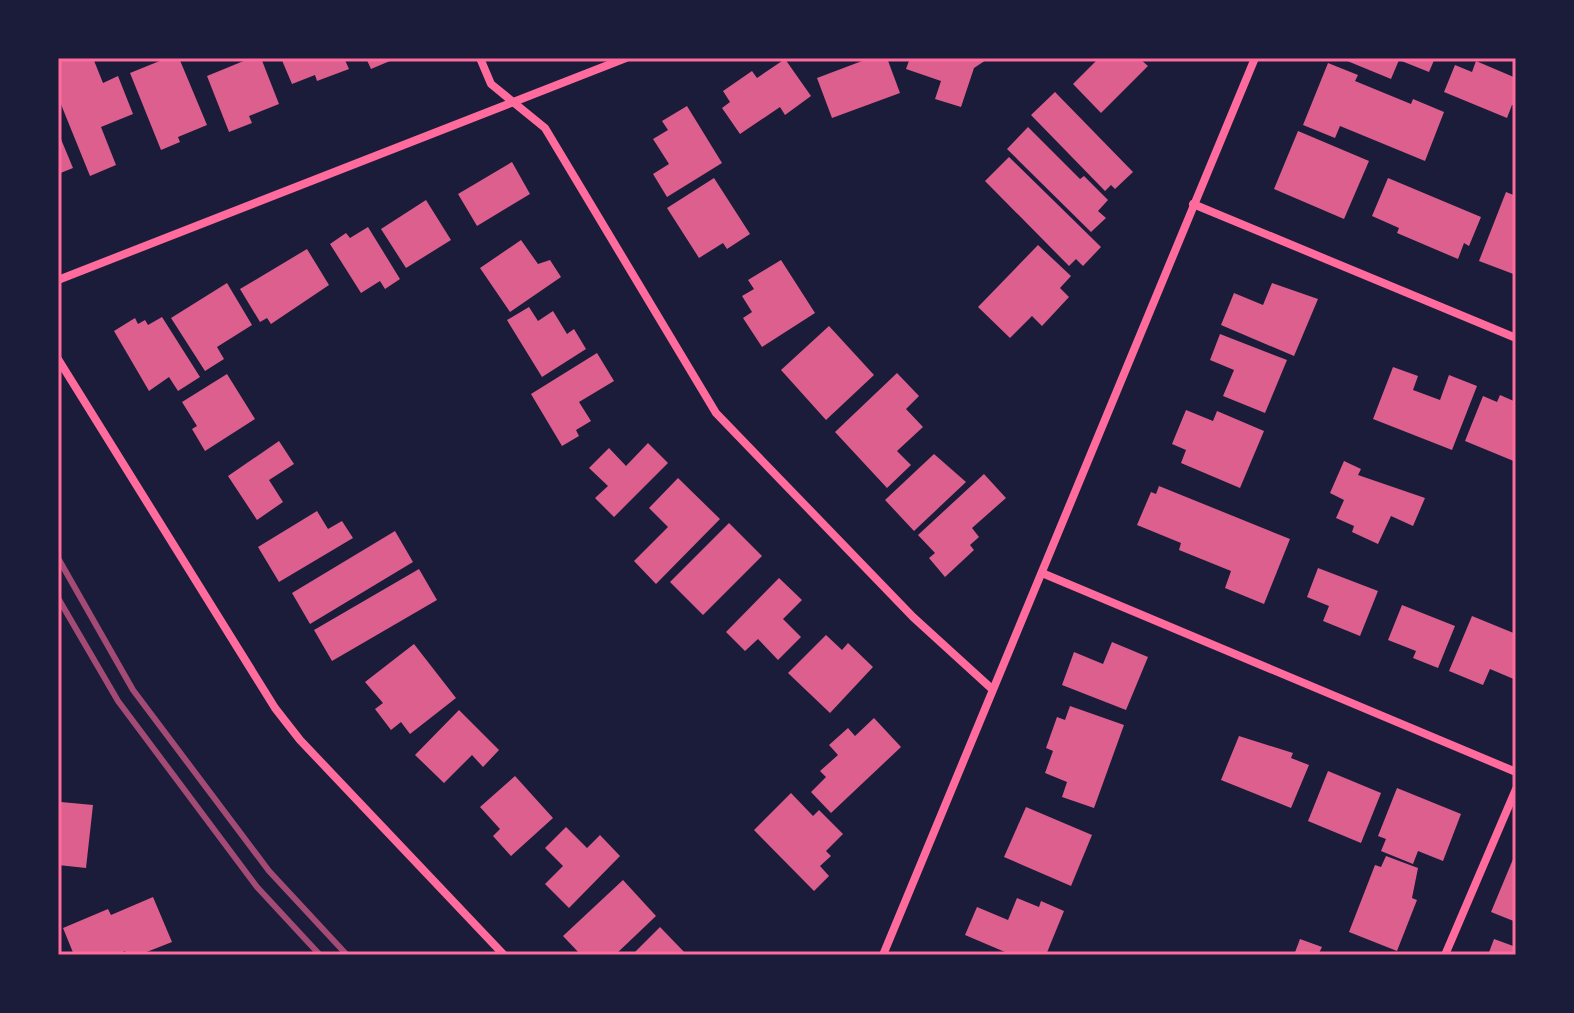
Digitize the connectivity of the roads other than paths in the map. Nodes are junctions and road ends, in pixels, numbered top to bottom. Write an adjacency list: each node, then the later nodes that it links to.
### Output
1 (480, 58): 4 (street)
2 (626, 58): 4 (street)
3 (1255, 58): 5 (street)
4 (511, 103): 6 (street); 10 (street)
5 (1193, 204): 7 (street); 9 (street)
6 (58, 280)
7 (1516, 338)
8 (58, 359): 13 (street)
9 (1042, 573): 10 (street); 11 (street)
10 (992, 689): 14 (street)
11 (1516, 772)
12 (1516, 789): 15 (street)
13 (504, 955)
14 (883, 955)
15 (1445, 955)

